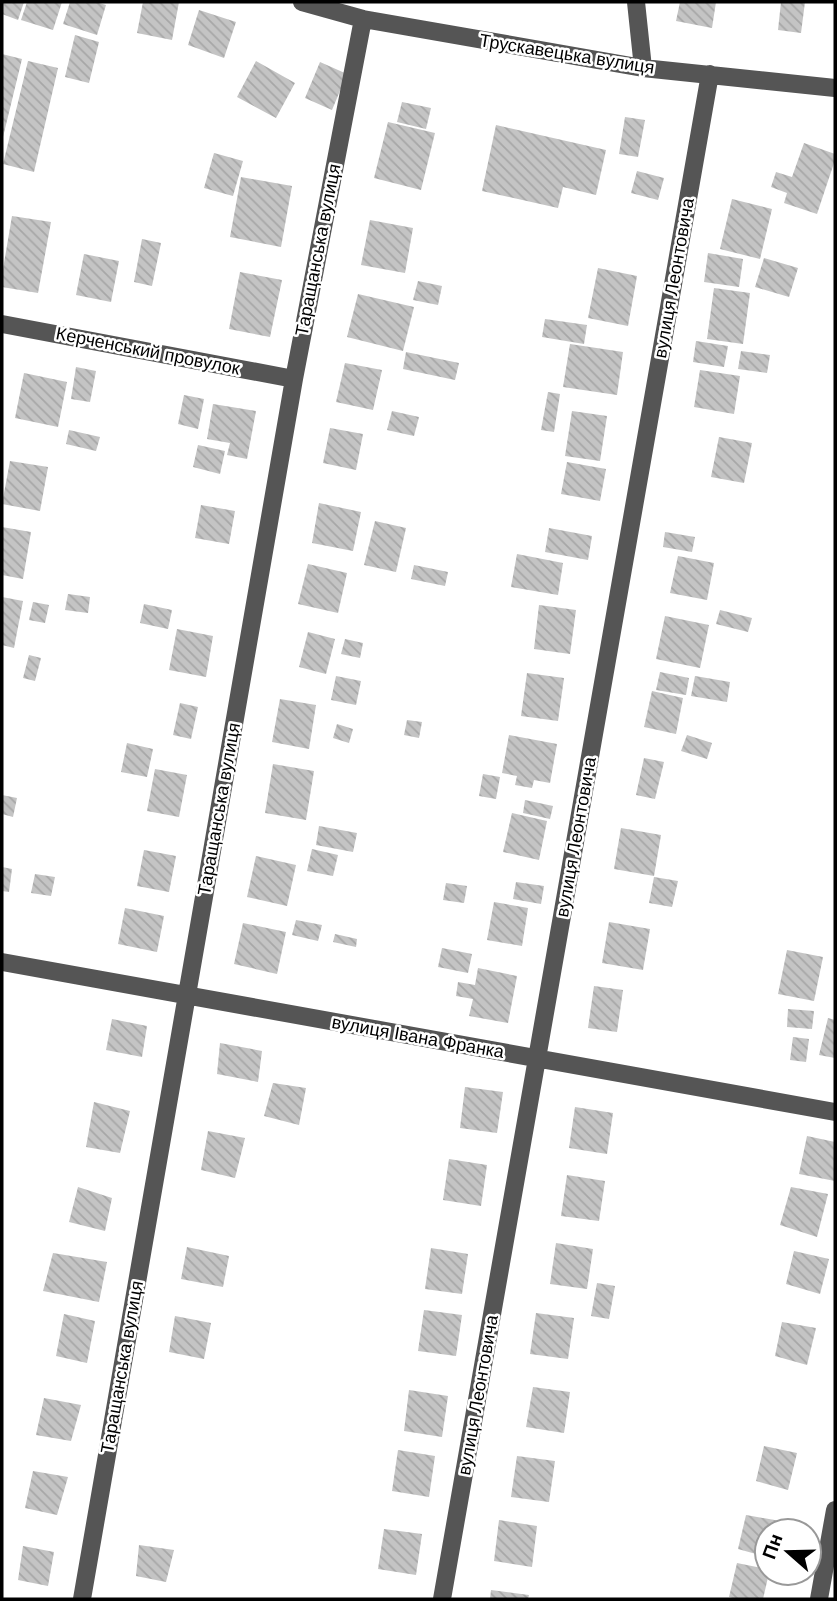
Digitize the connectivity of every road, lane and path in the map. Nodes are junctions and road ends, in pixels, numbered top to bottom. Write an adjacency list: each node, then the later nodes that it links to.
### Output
1 (302, 2): 3 (street, Трускавецька вулиця)
2 (636, 2): 4 (street)
3 (363, 19): 4 (street, Трускавецька вулиця); 8 (street, Таращанська вулиця)
4 (643, 68): 5 (street, Трускавецька вулиця)
5 (710, 74): 6 (street, Трускавецька вулиця); 11 (street, вулиця Леонтовича)
6 (835, 88)
7 (2, 324): 8 (street, Керченський провулок)
8 (294, 379): 10 (street, Таращанська вулиця)
9 (2, 962): 10 (street, вулиця Івана Франка)
10 (187, 995): 11 (street, вулиця Івана Франка); 14 (street, Таращанська вулиця)
11 (537, 1058): 12 (street, вулиця Івана Франка); 15 (street, вулиця Леонтовича)
12 (835, 1112)
13 (835, 1510): 16 (street)
14 (82, 1599)
15 (442, 1599)
16 (819, 1599)

